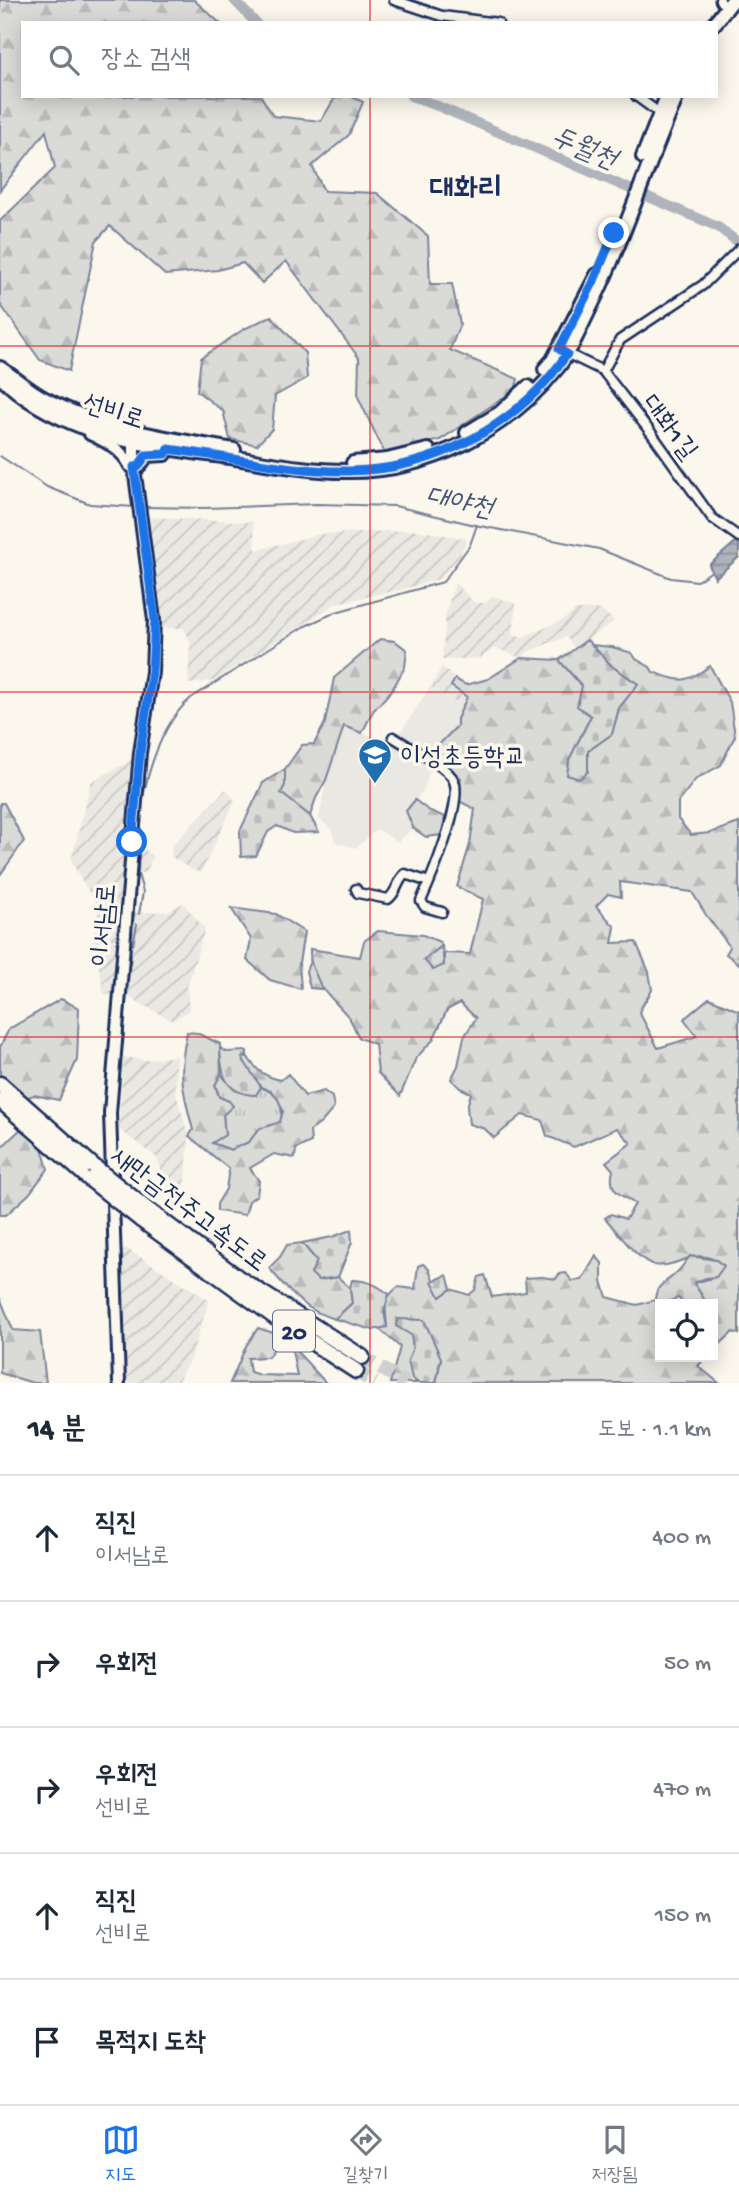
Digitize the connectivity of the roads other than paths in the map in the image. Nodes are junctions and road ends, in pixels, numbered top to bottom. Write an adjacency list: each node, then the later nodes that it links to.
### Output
1 (394, 0): 3 (street)
2 (724, 0): 4 (main road); 5 (main road)
3 (482, 21)
4 (708, 21)
5 (716, 21)
6 (639, 98): 9 (street)
7 (667, 98): 9 (main road)
8 (676, 98): 9 (main road)
9 (663, 116): 11 (main road, 선비로)
10 (739, 249): 13 (street)
11 (563, 351): 13 (street, 대화1길); 16 (main road, 선비로); 17 (main road, 선비로)
12 (0, 368): 16 (main road, 선비로)
13 (603, 371): 19 (street, 대화1길)
14 (0, 377): 15 (main road, 선비로)
15 (90, 429): 16 (main road, 선비로); 18 (main road)
16 (134, 437): 17 (main road, 선비로); 18 (main road, 이서남로)
17 (168, 449): 18 (main road)
18 (134, 467): 30 (main road, 이서남로)
19 (736, 536)
20 (393, 737): 21 (street)
21 (429, 882): 22 (street); 23 (street)
22 (356, 889)
23 (442, 912)
24 (0, 1084): 26 (highway, 새만금전주고속도로 / 20)
25 (0, 1100): 26 (highway, 새만금전주고속도로 / 20)
26 (92, 1173): 27 (highway, 새만금전주고속도로 / 20, bridge)
27 (237, 1283): 28 (highway, 새만금전주고속도로 / 20); 29 (highway, 새만금전주고속도로 / 20)
28 (362, 1357)
29 (356, 1371)
30 (119, 1383)

